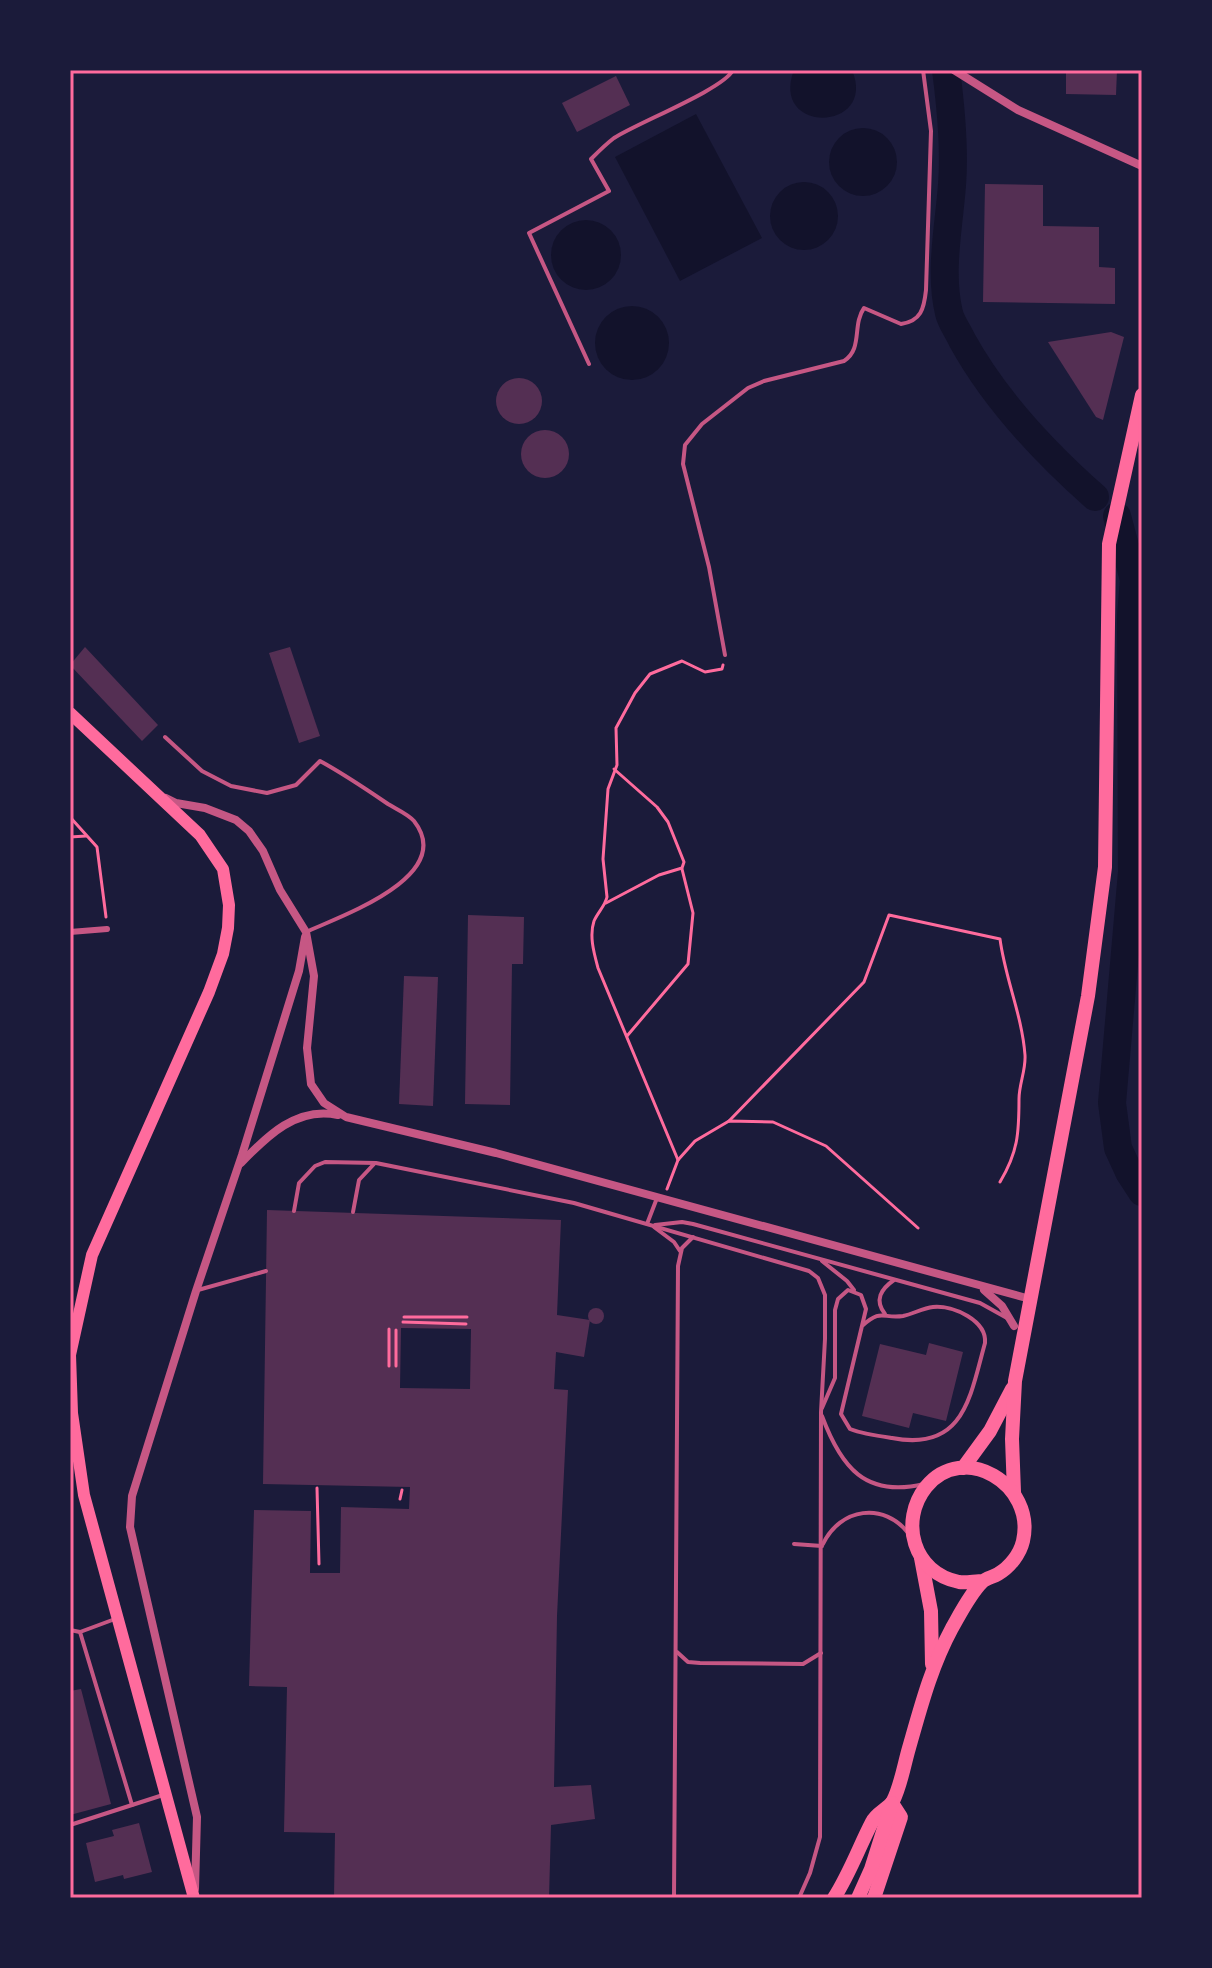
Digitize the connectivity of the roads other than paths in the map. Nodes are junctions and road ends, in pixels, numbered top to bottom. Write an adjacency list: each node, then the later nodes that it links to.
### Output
1 (733, 70): 5 (lane)
2 (923, 70): 7 (lane)
3 (954, 70): 4 (street)
4 (1140, 165)
5 (589, 364)
6 (1142, 395): 29 (main road)
7 (725, 655)
8 (70, 713): 10 (main road)
9 (165, 737): 13 (lane)
10 (151, 789): 13 (street); 44 (main road)
11 (107, 929): 12 (street)
12 (70, 932)
13 (306, 932): 14 (street); 16 (street)
14 (346, 1117): 16 (street); 17 (street)
15 (376, 1163): 18 (lane); 19 (lane); 20 (lane)
16 (238, 1167): 27 (street)
17 (661, 1199): 20 (lane); 26 (street)
18 (294, 1211)
19 (353, 1212)
20 (650, 1225): 21 (lane); 22 (lane); 23 (lane)
21 (693, 1237): 22 (lane); 35 (lane)
22 (680, 1252): 47 (lane)
23 (813, 1257): 25 (lane); 28 (lane)
24 (266, 1271): 27 (lane)
25 (895, 1280): 30 (lane); 32 (lane)
26 (969, 1283): 29 (street); 32 (street)
27 (196, 1291): 54 (street)
28 (854, 1291): 31 (lane); 35 (lane)
29 (1030, 1299): 33 (main road)
30 (885, 1314): 31 (lane); 31 (lane)
31 (862, 1326)
32 (1014, 1326): 33 (lane)
33 (1022, 1345): 34 (main road)
34 (1015, 1381): 36 (main road); 38 (main road)
35 (821, 1412): 37 (lane); 41 (lane)
36 (963, 1468): 37 (main road); 38 (main road)
37 (930, 1482): 39 (main road)
38 (1014, 1492): 43 (main road)
39 (912, 1538): 41 (lane); 42 (main road)
40 (794, 1544): 41 (lane)
41 (822, 1546): 48 (lane)
42 (921, 1557): 43 (main road); 49 (main road)
43 (983, 1581): 49 (main road)
44 (118, 1618): 46 (lane); 50 (main road)
45 (70, 1630): 46 (lane)
46 (80, 1632): 52 (lane)
47 (675, 1650): 48 (lane); 55 (lane)
48 (821, 1653): 56 (lane)
49 (932, 1668): 51 (main road)
50 (165, 1794): 52 (lane); 54 (main road)
51 (892, 1803): 57 (main road); 58 (main road); 59 (main road)
52 (132, 1805): 53 (lane)
53 (70, 1825)
54 (194, 1898)
55 (674, 1898)
56 (799, 1898)
57 (834, 1898)
58 (858, 1898)
59 (874, 1898)

